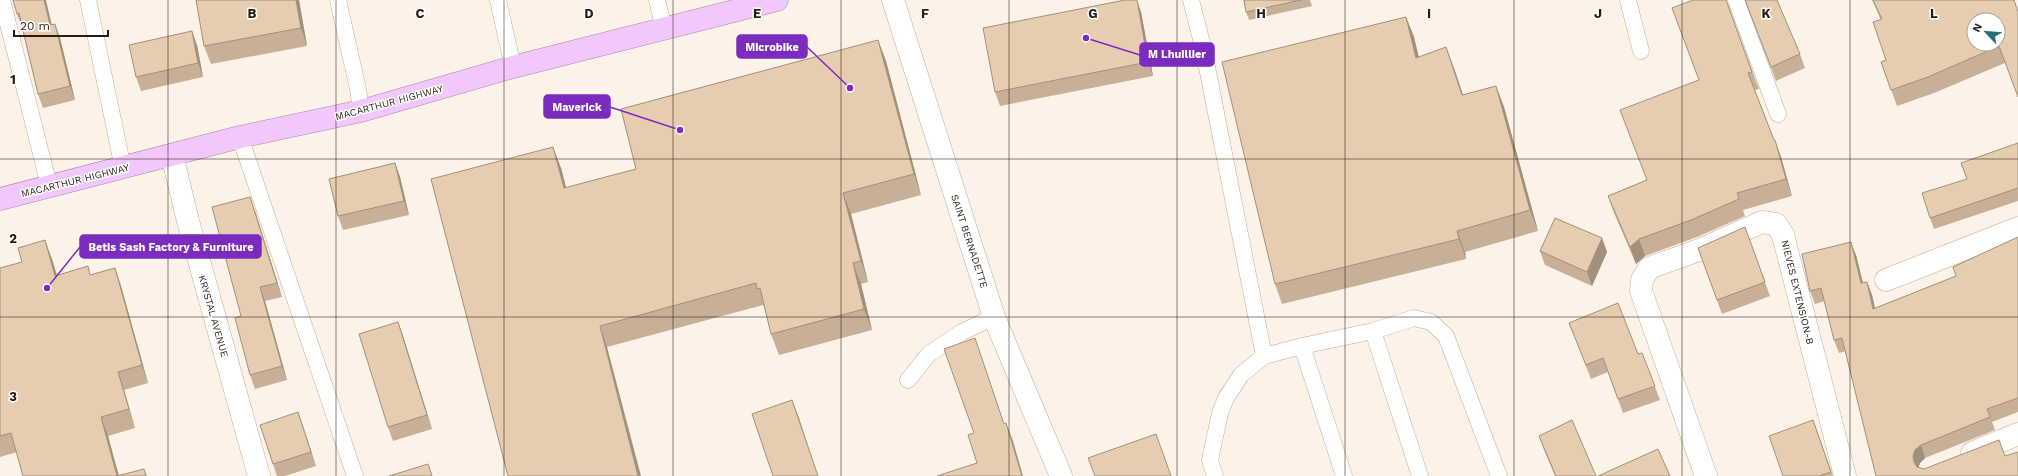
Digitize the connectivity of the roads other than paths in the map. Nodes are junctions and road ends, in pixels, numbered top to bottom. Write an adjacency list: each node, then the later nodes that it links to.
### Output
1 (2, 0): 19 (lane)
2 (88, 0): 18 (lane)
3 (338, 0): 14 (lane)
4 (498, 0): 13 (lane)
5 (657, 0): 11 (lane)
6 (777, 0): 11 (highway, MACARTHUR HIGHWAY)
7 (893, 0): 23 (street, SAINT BERNADETTE)
8 (1191, 0): 26 (lane)
9 (1628, 0): 12 (lane)
10 (1736, 0): 15 (lane)
11 (664, 29): 13 (highway, MACARTHUR HIGHWAY)
12 (1641, 51)
13 (513, 68): 14 (highway, MACARTHUR HIGHWAY)
14 (361, 111): 16 (highway, MACARTHUR HIGHWAY)
15 (1778, 114)
16 (240, 137): 17 (highway, MACARTHUR HIGHWAY); 31 (lane)
17 (172, 155): 18 (highway, MACARTHUR HIGHWAY); 30 (street, KRYSTAL AVENUE)
18 (123, 168): 19 (highway, MACARTHUR HIGHWAY)
19 (49, 185): 20 (highway, MACARTHUR HIGHWAY)
20 (0, 199)
21 (2018, 228): 22 (street)
22 (1886, 280)
23 (994, 317): 27 (lane); 32 (street, SAINT BERNADETTE)
24 (1373, 331): 25 (lane); 35 (lane); 36 (lane)
25 (1302, 346): 26 (lane); 34 (lane)
26 (1264, 356): 33 (lane)
27 (908, 380)
28 (2018, 434): 29 (street)
29 (1952, 461)
30 (259, 476)
31 (355, 476)
32 (1061, 476)
33 (1215, 476)
34 (1344, 476)
35 (1420, 476)
36 (1499, 476)
37 (1706, 476): 38 (street, NIEVES EXTENSION-B)
38 (1845, 476)

